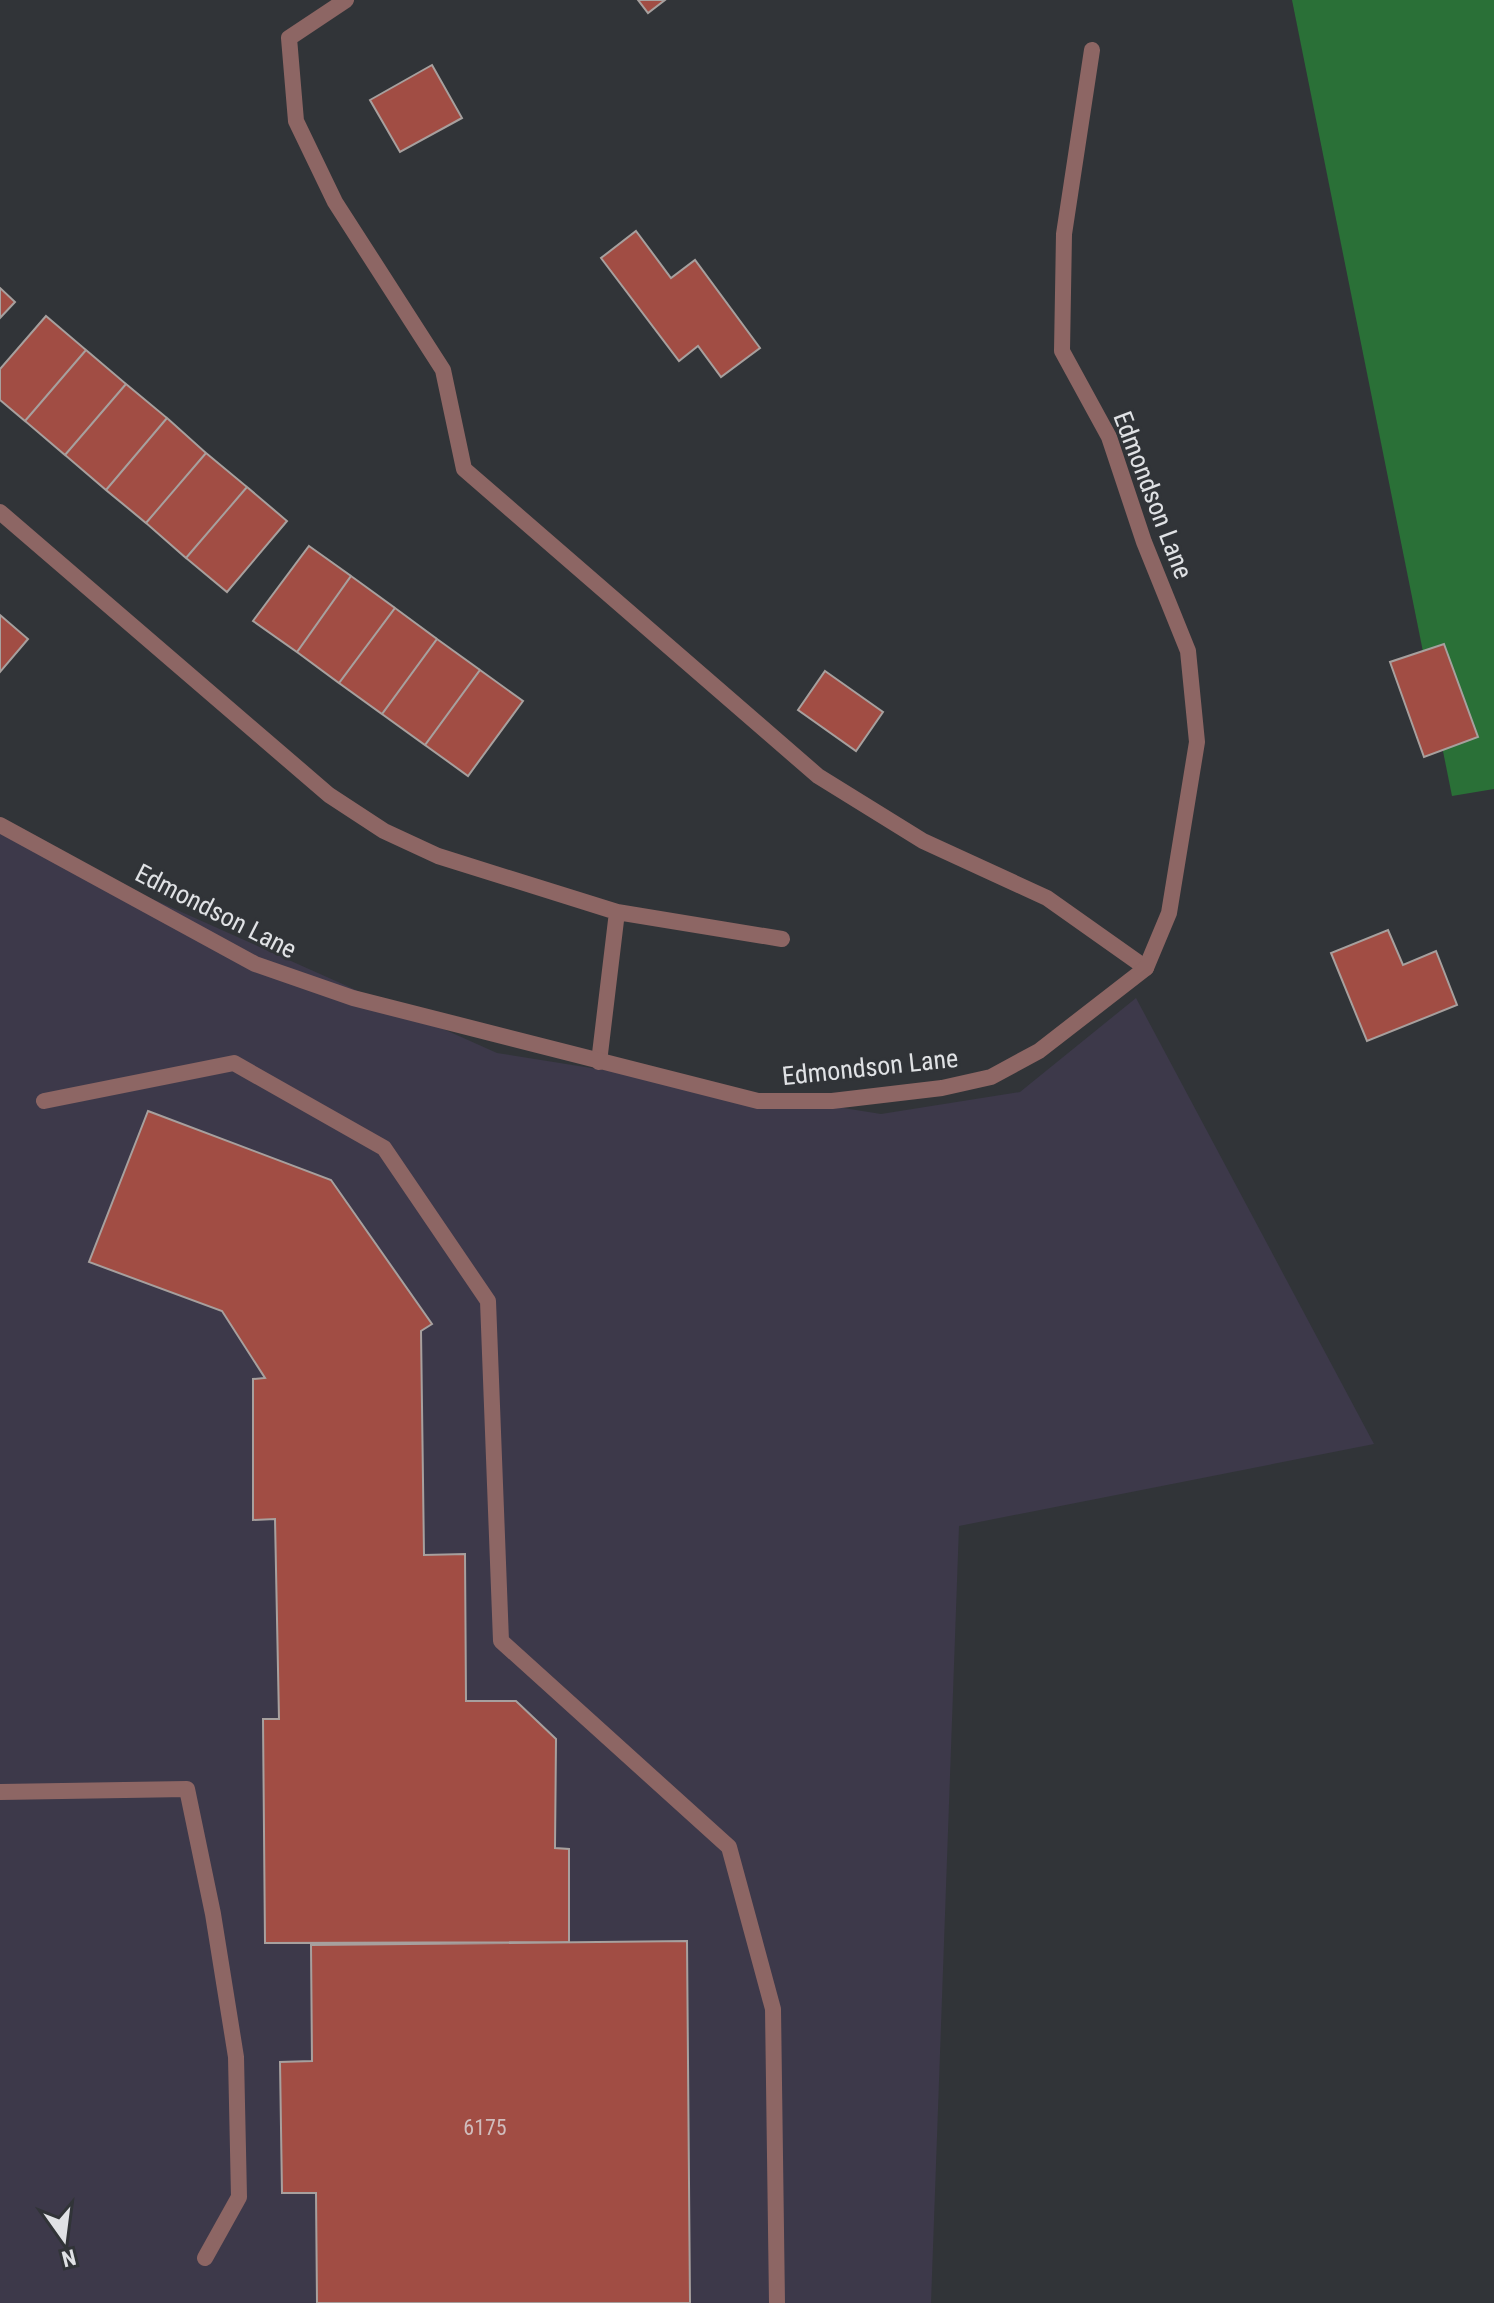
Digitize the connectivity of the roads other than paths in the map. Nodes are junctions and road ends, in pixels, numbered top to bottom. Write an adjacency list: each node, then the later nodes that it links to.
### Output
1 (346, 0): 7 (street)
2 (1092, 50): 7 (street, Edmondson Lane)
3 (0, 512): 5 (street)
4 (0, 825): 8 (street, Edmondson Lane)
5 (617, 912): 6 (street); 8 (street)
6 (782, 939)
7 (1146, 968): 8 (street, Edmondson Lane)
8 (599, 1062)
9 (44, 1101): 12 (street)
10 (0, 1792): 11 (street)
11 (205, 2258)
12 (777, 2303)

